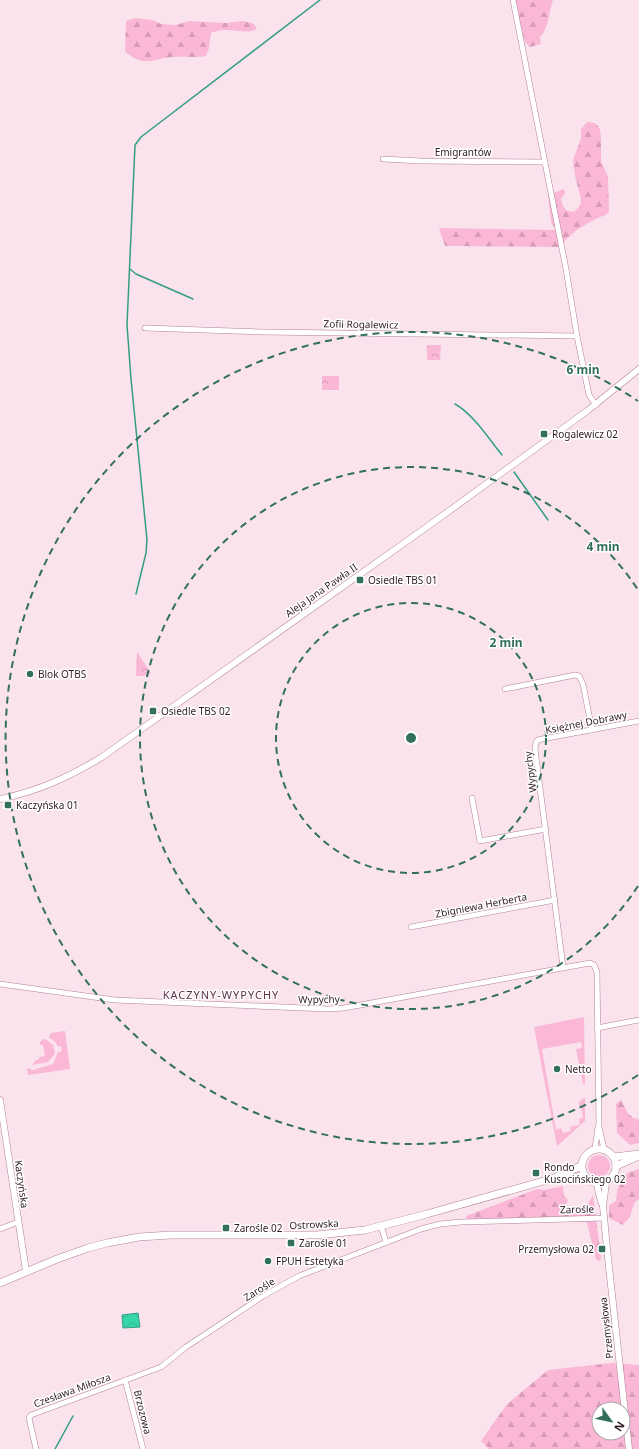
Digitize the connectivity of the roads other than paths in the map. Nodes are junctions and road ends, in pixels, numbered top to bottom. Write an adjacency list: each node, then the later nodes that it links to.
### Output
1 (513, 0): 3 (street)
2 (382, 158): 3 (street, Emigrantów)
3 (544, 162): 5 (street)
4 (145, 328): 5 (street, Zofii Rogalewicz)
5 (577, 336): 7 (street)
6 (639, 370): 7 (street, Aleja Jana Pawła II)
7 (596, 405): 13 (street, Aleja Jana Pawła II)
8 (506, 688): 10 (street)
9 (639, 721): 10 (street, Księżnej Dobrawy)
10 (592, 730): 11 (street, Księżnej Dobrawy)
11 (536, 742): 14 (street, Wypychy)
12 (472, 798): 14 (street)
13 (0, 799)
14 (546, 828): 15 (street, Wypychy)
15 (555, 900): 16 (street, Zbigniewa Herberta); 17 (street, Wypychy)
16 (411, 927)
17 (563, 967): 18 (street, Wypychy); 20 (street, Wypychy)
18 (0, 984)
19 (639, 1020): 20 (street)
20 (597, 1028): 22 (street)
21 (0, 1100): 35 (street, Kaczyńska)
22 (598, 1126): 23 (street); 24 (street)
23 (595, 1149): 24 (main road); 27 (main road)
24 (604, 1149): 26 (main road)
25 (639, 1155): 26 (main road); 28 (main road)
26 (614, 1157): 28 (main road)
27 (581, 1166): 29 (main road); 30 (main road, Ostrowska)
28 (616, 1166): 31 (main road)
29 (584, 1176): 30 (main road, Ostrowska); 32 (main road)
30 (554, 1178): 36 (main road, Ostrowska)
31 (606, 1182): 32 (main road); 33 (street, Przemysłowa)
32 (597, 1184): 33 (street, Przemysłowa)
33 (603, 1206): 34 (street, Przemysłowa)
34 (604, 1218): 38 (street, Zarośle); 45 (street, Przemysłowa)
35 (18, 1222): 37 (street); 39 (street, Kaczyńska)
36 (381, 1226): 38 (street); 39 (main road, Ostrowska)
37 (0, 1229)
38 (386, 1242): 41 (street, Zarośle)
39 (26, 1271): 40 (main road, Ostrowska)
40 (0, 1283)
41 (153, 1370): 42 (street, Czesława Miłosza)
42 (125, 1380): 43 (street, Czesława Miłosza); 44 (street, Brzozowa)
43 (36, 1449)
44 (143, 1449)
45 (629, 1449)

